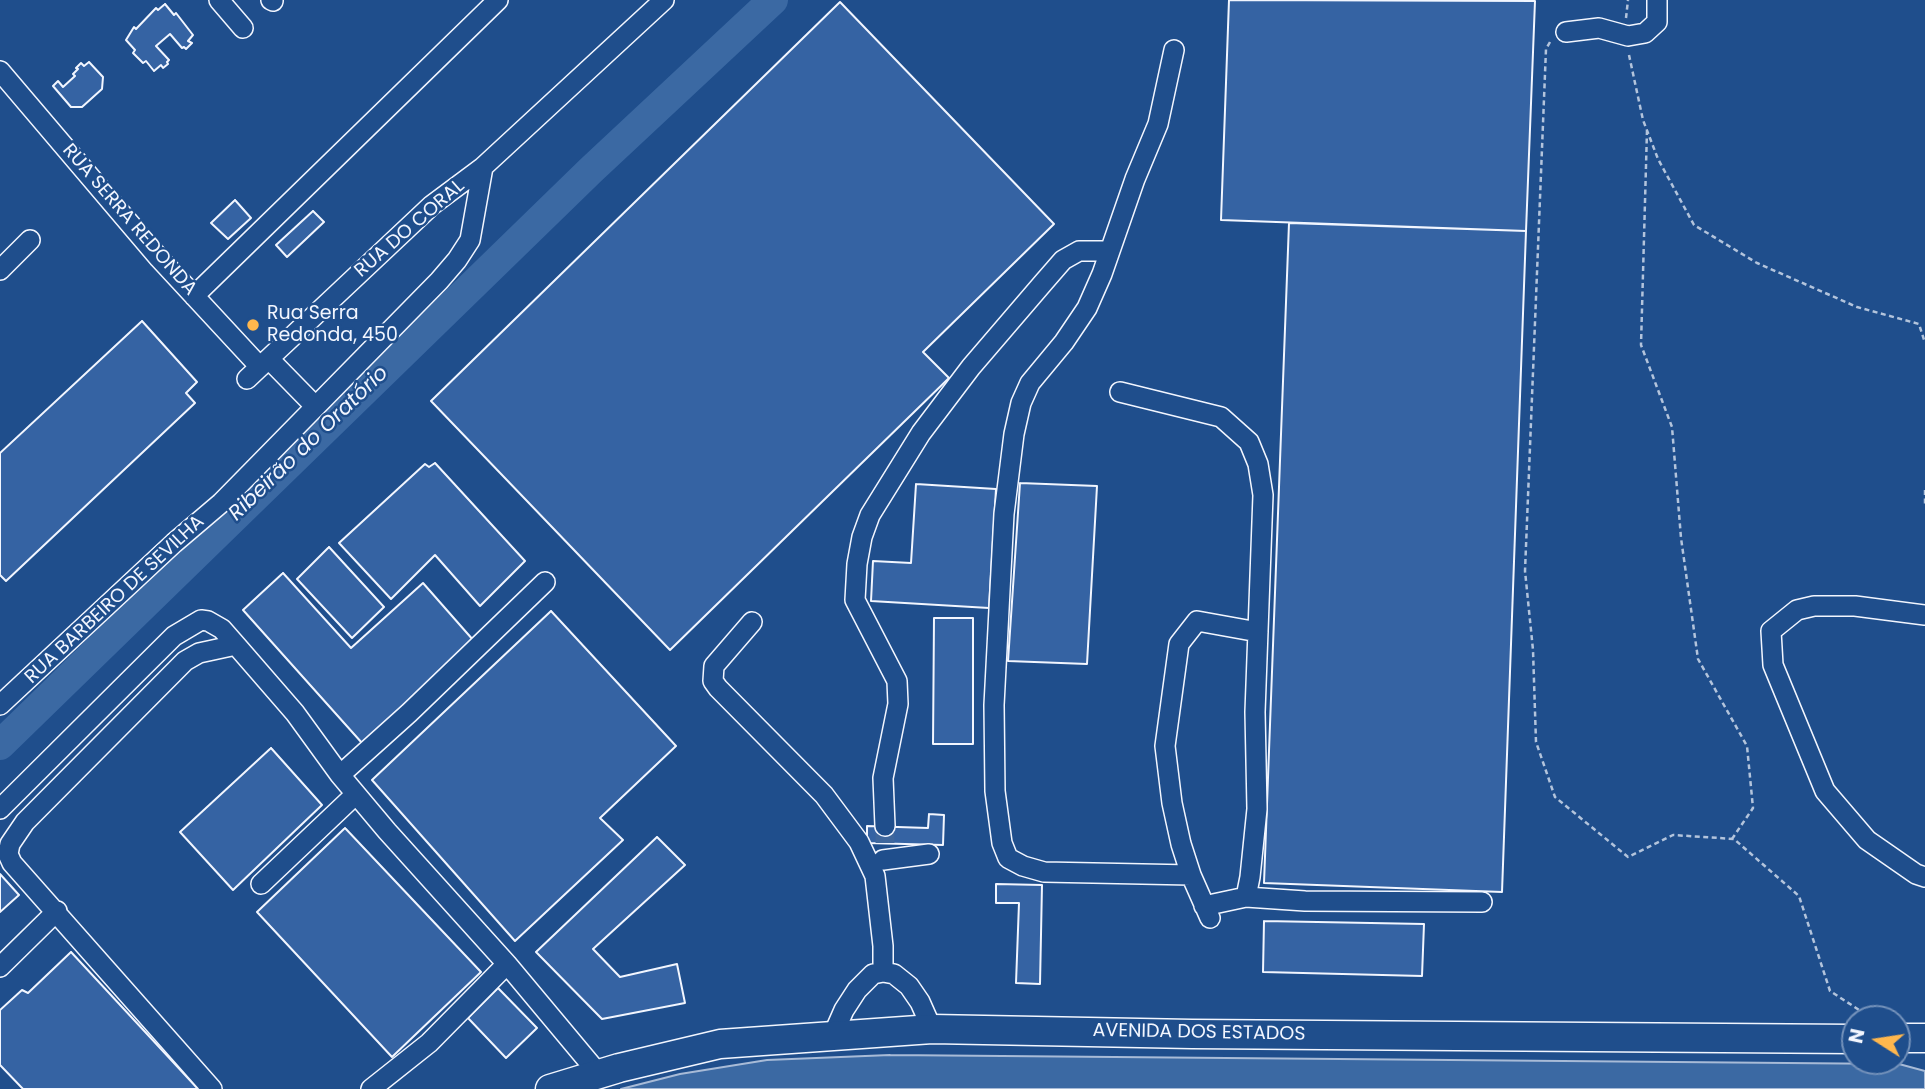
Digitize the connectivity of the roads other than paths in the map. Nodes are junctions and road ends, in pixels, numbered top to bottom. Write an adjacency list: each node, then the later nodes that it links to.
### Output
1 (219, 0): 5 (street)
2 (498, 0): 13 (street)
3 (664, 0): 9 (street)
4 (1657, 0): 6 (street)
5 (243, 28)
6 (1566, 32)
7 (1174, 50): 11 (street)
8 (0, 71): 13 (street, RUA SERRA REDONDA)
9 (483, 167): 14 (street, RUA DO CORAL); 16 (street, RUA BARBEIRO DE SEVILHA)
10 (30, 240): 12 (street)
11 (1109, 251): 26 (street); 28 (street)
12 (0, 270)
13 (194, 296): 14 (street, RUA SERRA REDONDA)
14 (259, 368): 16 (street, RUA SERRA REDONDA)
15 (1120, 392): 20 (street)
16 (314, 405): 22 (street, RUA BARBEIRO DE SEVILHA)
17 (545, 582): 23 (street)
18 (1925, 615): 29 (street)
19 (752, 622): 26 (street)
20 (1258, 632): 28 (street); 31 (street)
21 (236, 645): 23 (street); 25 (street); 33 (street)
22 (0, 705)
23 (340, 775): 24 (street)
24 (356, 794): 30 (street); 34 (street)
25 (0, 809)
26 (882, 851): 27 (street); 36 (street)
27 (929, 854)
28 (1191, 875): 31 (street)
29 (1925, 877)
30 (261, 884)
31 (1246, 897): 32 (street)
32 (1482, 902)
33 (57, 911): 35 (street); 41 (street)
34 (507, 964): 40 (street); 42 (street)
35 (0, 967)
36 (883, 972): 37 (street); 38 (street)
37 (932, 1029): 38 (highway, AVENIDA DOS ESTADOS); 39 (highway, AVENIDA DOS ESTADOS)
38 (833, 1035): 40 (highway, AVENIDA DOS ESTADOS)
39 (1841, 1039)
40 (598, 1073): 43 (highway, AVENIDA DOS ESTADOS)
41 (212, 1089)
42 (371, 1089)
43 (551, 1089)

